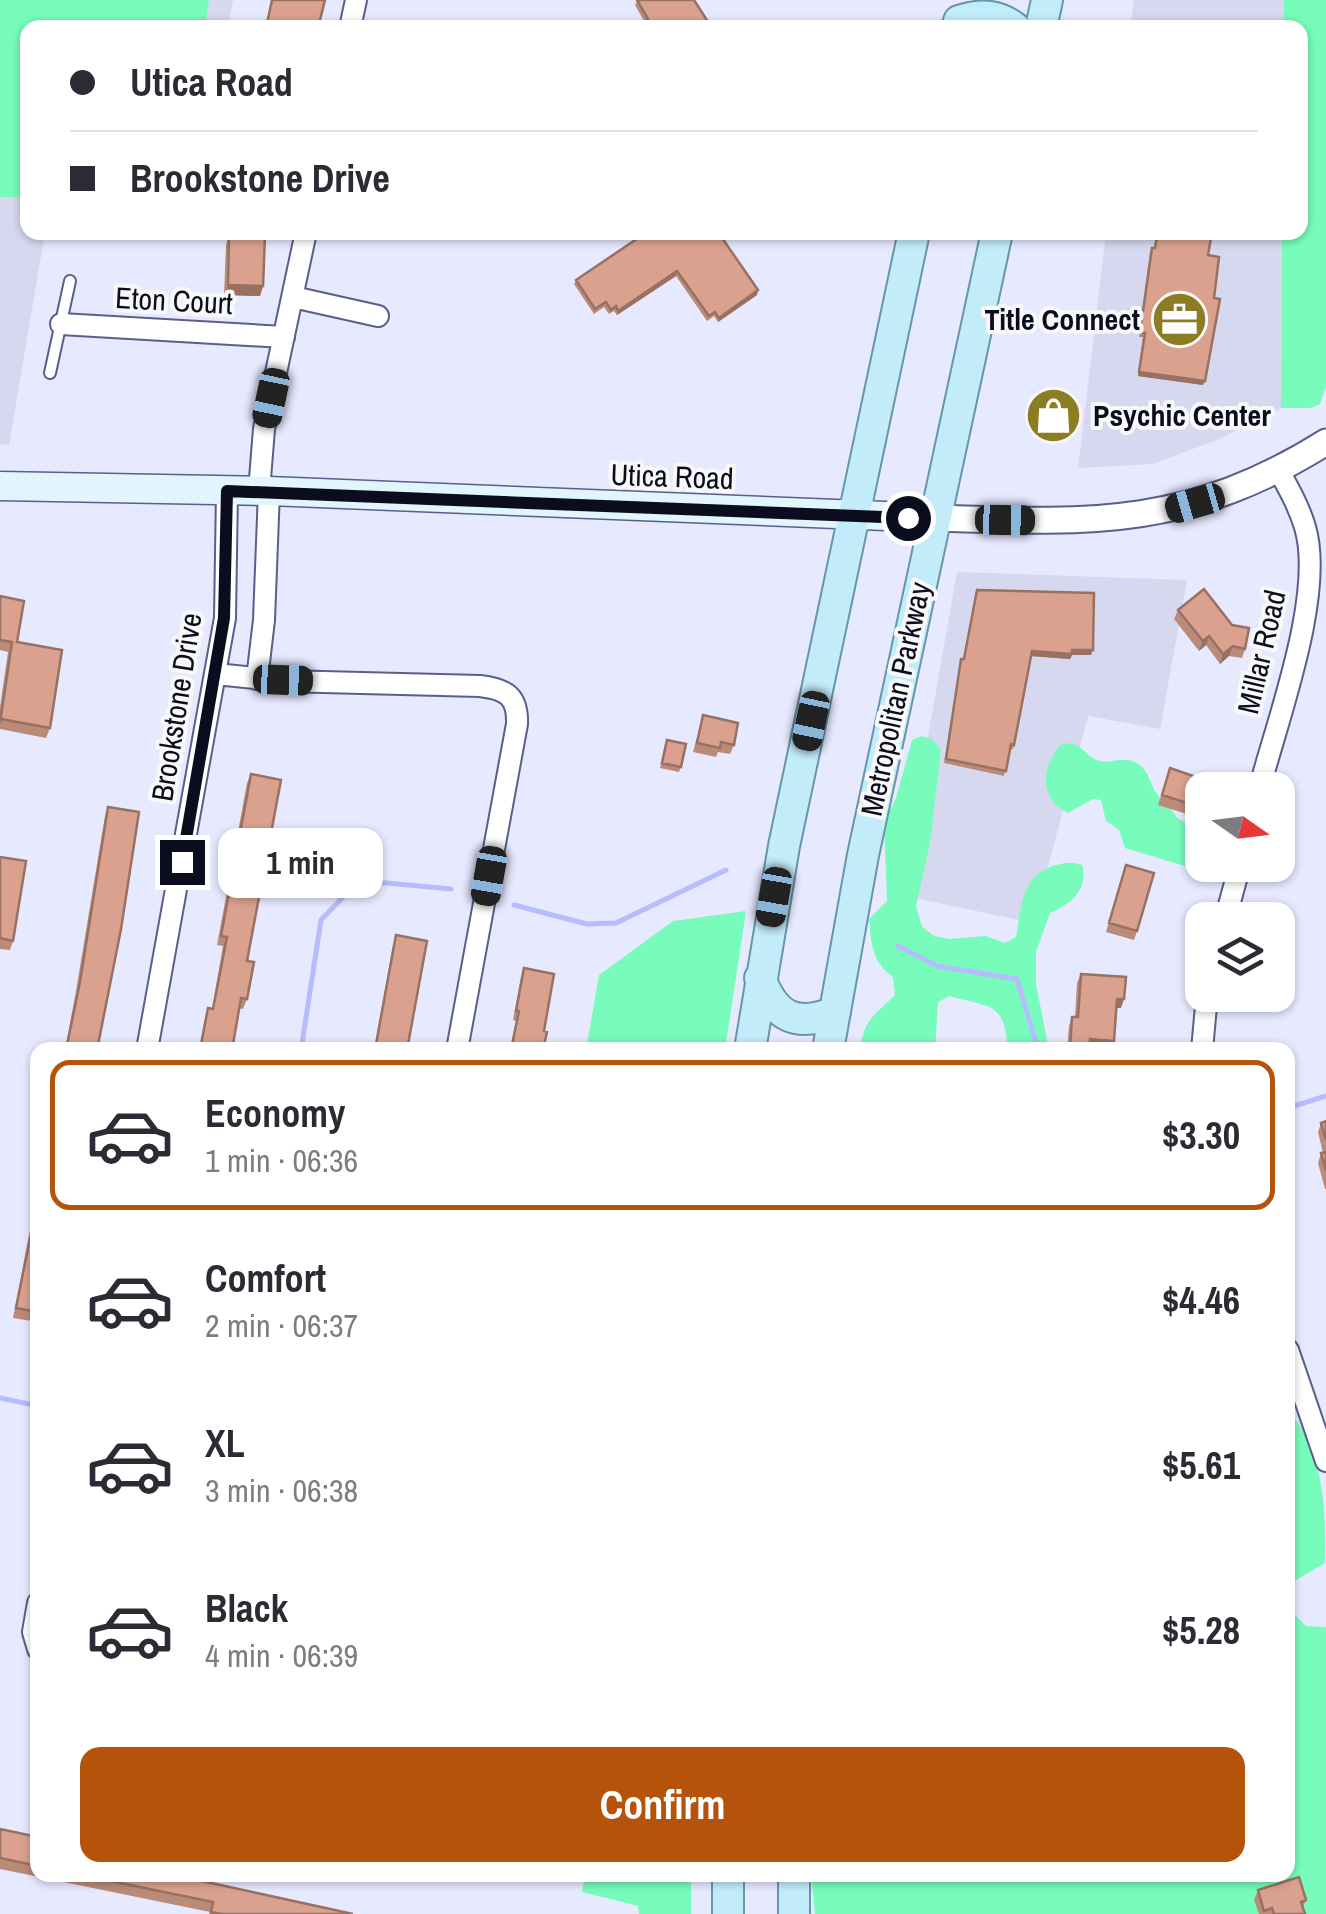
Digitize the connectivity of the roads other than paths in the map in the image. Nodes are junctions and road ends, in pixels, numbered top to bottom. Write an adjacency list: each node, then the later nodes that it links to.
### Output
1 (960, 16): 2 (main road)
2 (996, 20)
3 (304, 240): 7 (street)
4 (912, 240): 17 (main road)
5 (995, 240): 18 (main road, Metropolitan Parkway)
6 (70, 280): 9 (lane)
7 (292, 298): 8 (street); 10 (street)
8 (378, 316)
9 (61, 324): 10 (street, Eton Court); 11 (lane)
10 (284, 337): 16 (street)
11 (50, 374)
12 (1326, 442): 13 (street, Utica Road)
13 (1280, 471): 18 (street, Utica Road); 21 (street, Millar Road)
14 (0, 486): 15 (main road, Utica Road)
15 (227, 491): 16 (main road, Utica Road); 19 (street, Brookstone Drive)
16 (264, 491): 17 (main road, Utica Road); 20 (street)
17 (855, 516): 18 (main road, Utica Road); 22 (main road)
18 (935, 518): 23 (main road, Metropolitan Parkway)
19 (216, 674): 20 (street); 25 (street, Brookstone Drive)
20 (257, 679): 26 (street)
21 (1264, 772)
22 (760, 978): 23 (main road); 27 (main road)
23 (835, 1012): 28 (main road, Metropolitan Parkway)
24 (1205, 1012): 29 (street)
25 (148, 1042)
26 (458, 1042)
27 (751, 1042)
28 (829, 1042)
29 (1203, 1042)
30 (1295, 1370): 31 (street)
31 (1326, 1461)
32 (728, 1882): 34 (main road)
33 (794, 1882): 35 (main road)
34 (728, 1914)
35 (794, 1914)

